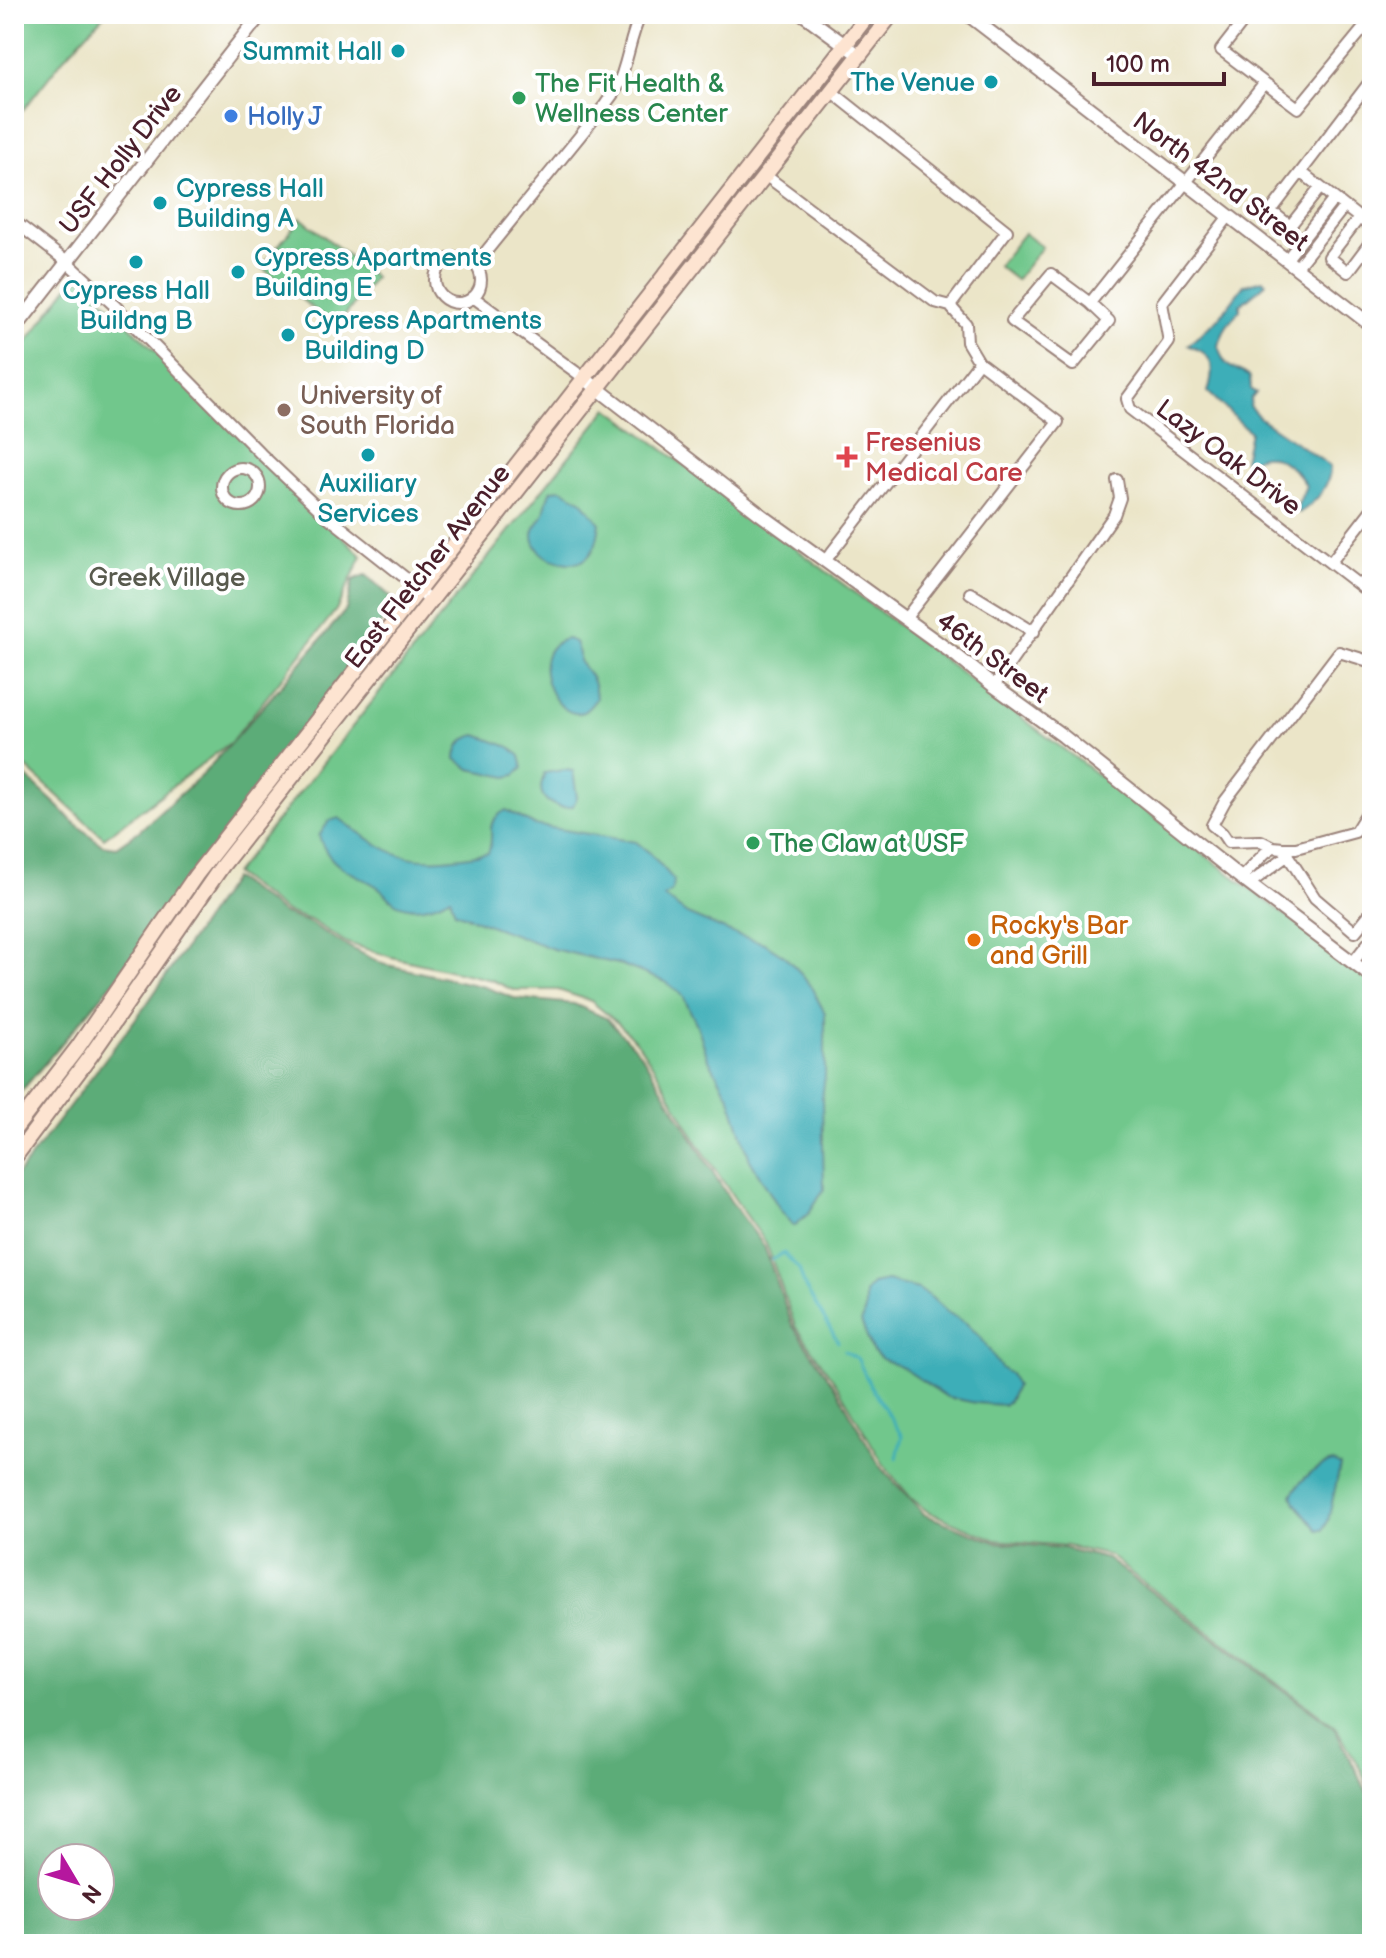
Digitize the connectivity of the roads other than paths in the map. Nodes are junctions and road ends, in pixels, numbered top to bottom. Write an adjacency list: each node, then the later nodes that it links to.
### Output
1 (261, 14): 25 (street, USF Holly Drive)
2 (641, 14): 27 (street)
3 (803, 14): 9 (street)
4 (869, 14): 9 (main road, East Fletcher Avenue)
5 (892, 14): 10 (main road, East Fletcher Avenue)
6 (967, 14): 17 (street, North 42nd Street)
7 (1249, 14): 12 (street)
8 (1372, 18): 12 (street)
9 (844, 45): 10 (street); 14 (main road, East Fletcher Avenue)
10 (860, 56): 13 (main road, East Fletcher Avenue)
11 (1372, 79): 15 (street)
12 (1264, 84): 17 (street)
13 (831, 91): 16 (main road, East Fletcher Avenue); 30 (street)
14 (798, 104): 16 (main road); 34 (main road, East Fletcher Avenue)
15 (1301, 172): 18 (street); 18 (street)
16 (765, 175): 30 (street); 35 (main road, East Fletcher Avenue)
17 (1187, 183): 20 (street, North 42nd Street); 29 (street)
18 (1320, 188): 19 (street)
19 (1339, 203): 21 (street); 26 (street)
20 (1229, 216): 26 (street, North 42nd Street); 41 (street, Lazy Oak Drive)
21 (1359, 218): 23 (street); 24 (street)
22 (14, 221): 25 (street)
23 (1372, 228)
24 (1372, 240)
25 (67, 262): 32 (street, USF Holly Drive); 36 (street)
26 (1292, 263): 31 (street, North 42nd Street)
27 (477, 267): 28 (street); 28 (street)
28 (473, 297): 34 (street)
29 (1090, 303): 29 (street)
30 (950, 306): 33 (street)
31 (1372, 326)
32 (14, 330)
33 (979, 362): 40 (street); 47 (street)
34 (584, 378): 35 (street, 46th Street); 43 (main road, East Fletcher Avenue)
35 (598, 389): 40 (street, 46th Street); 43 (main road, East Fletcher Avenue)
36 (266, 458): 37 (street); 42 (street)
37 (254, 472)
38 (1117, 480): 48 (street)
39 (1372, 509): 41 (street)
40 (825, 561): 47 (street, 46th Street)
41 (1331, 562): 45 (street, Lazy Oak Drive)
42 (402, 575): 43 (street); 46 (street)
43 (421, 592): 46 (main road, East Fletcher Avenue); 59 (main road, East Fletcher Avenue)
44 (970, 593): 48 (street)
45 (1371, 595)
46 (409, 604): 58 (main road, East Fletcher Avenue)
47 (905, 619): 50 (street, 46th Street)
48 (1034, 632): 50 (street)
49 (1372, 662): 52 (street)
50 (994, 686): 53 (street, 46th Street)
51 (1372, 805): 52 (street)
52 (1284, 852): 53 (street); 53 (street); 54 (street)
53 (1245, 881): 56 (street, 46th Street)
54 (1372, 911)
55 (1371, 944): 56 (street)
56 (1353, 962): 57 (street, 46th Street)
57 (1372, 977)
58 (14, 1130)
59 (14, 1158)

